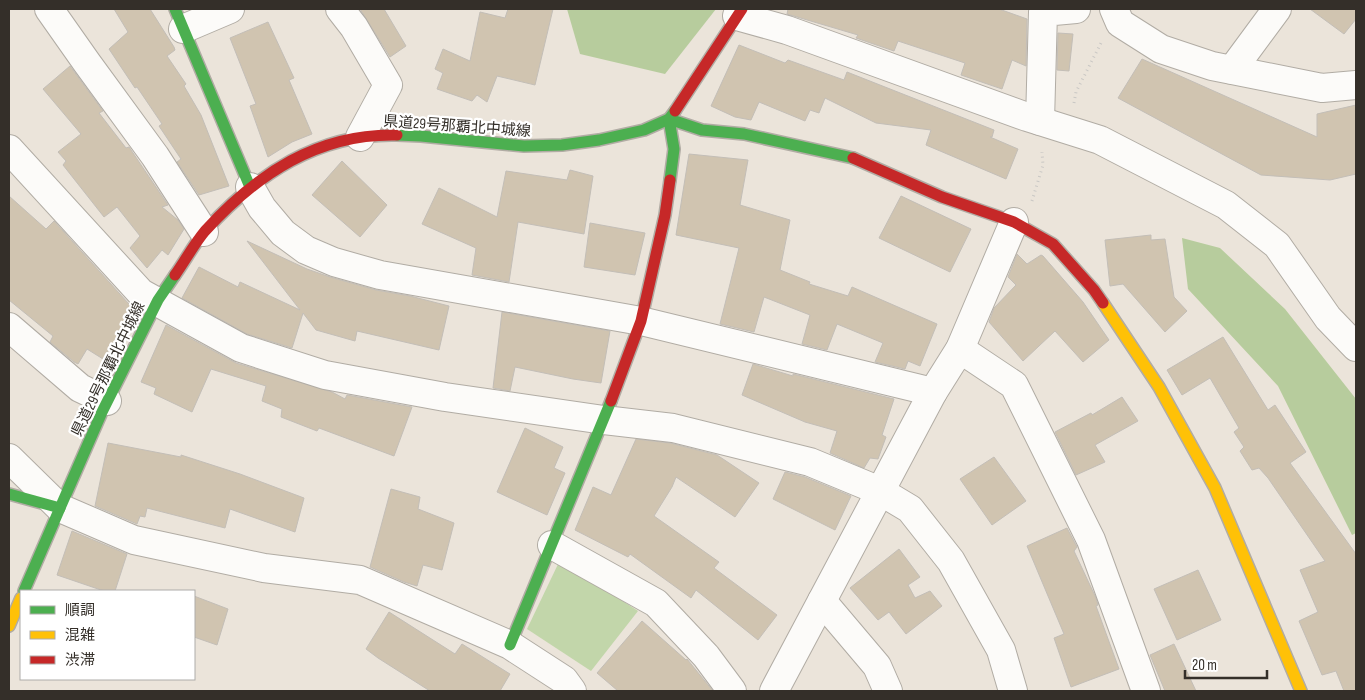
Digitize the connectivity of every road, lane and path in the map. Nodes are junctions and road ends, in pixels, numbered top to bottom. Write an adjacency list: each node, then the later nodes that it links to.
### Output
1 (49, 9): 19 (street)
2 (230, 9): 8 (street)
3 (340, 9): 15 (street)
4 (1076, 9): 13 (street)
5 (1114, 9): 10 (street)
6 (1277, 9): 10 (street)
7 (739, 12): 12 (street); 13 (street)
8 (179, 19): 17 (street)
9 (1102, 41): 14 (path)
10 (1232, 70): 11 (street)
11 (1355, 84)
12 (669, 119): 15 (street, 県道29号那覇北中城線); 18 (street); 21 (street)
13 (1040, 121): 14 (street); 18 (path)
14 (1071, 130): 23 (street)
15 (360, 137): 17 (street, 県道29号那覇北中城線)
16 (9, 149): 20 (street)
17 (250, 187): 19 (street, 県道29号那覇北中城線); 21 (street)
18 (1019, 224): 24 (street); 44 (street)
19 (204, 232): 20 (street, 県道29号那覇北中城線)
20 (158, 300): 26 (street, 県道29号那覇北中城線); 27 (street)
21 (641, 321): 25 (street); 27 (street)
22 (9, 327): 26 (street)
23 (1356, 347)
24 (960, 349): 25 (street); 43 (street)
25 (932, 392): 29 (street)
26 (107, 402): 31 (street, 県道29号那覇北中城線)
27 (604, 420): 29 (street); 32 (street)
28 (9, 458): 31 (street)
29 (880, 491): 35 (street); 42 (street)
30 (9, 494): 31 (street)
31 (60, 508): 33 (street, 県道29号那覇北中城線); 37 (street)
32 (552, 545): 37 (street); 39 (street)
33 (24, 590)
34 (20, 600): 36 (street)
35 (822, 601): 40 (street); 41 (street)
36 (9, 626)
37 (510, 646): 38 (street)
38 (572, 691)
39 (732, 691)
40 (774, 691)
41 (888, 691)
42 (1013, 691)
43 (1146, 691)
44 (1301, 691)

